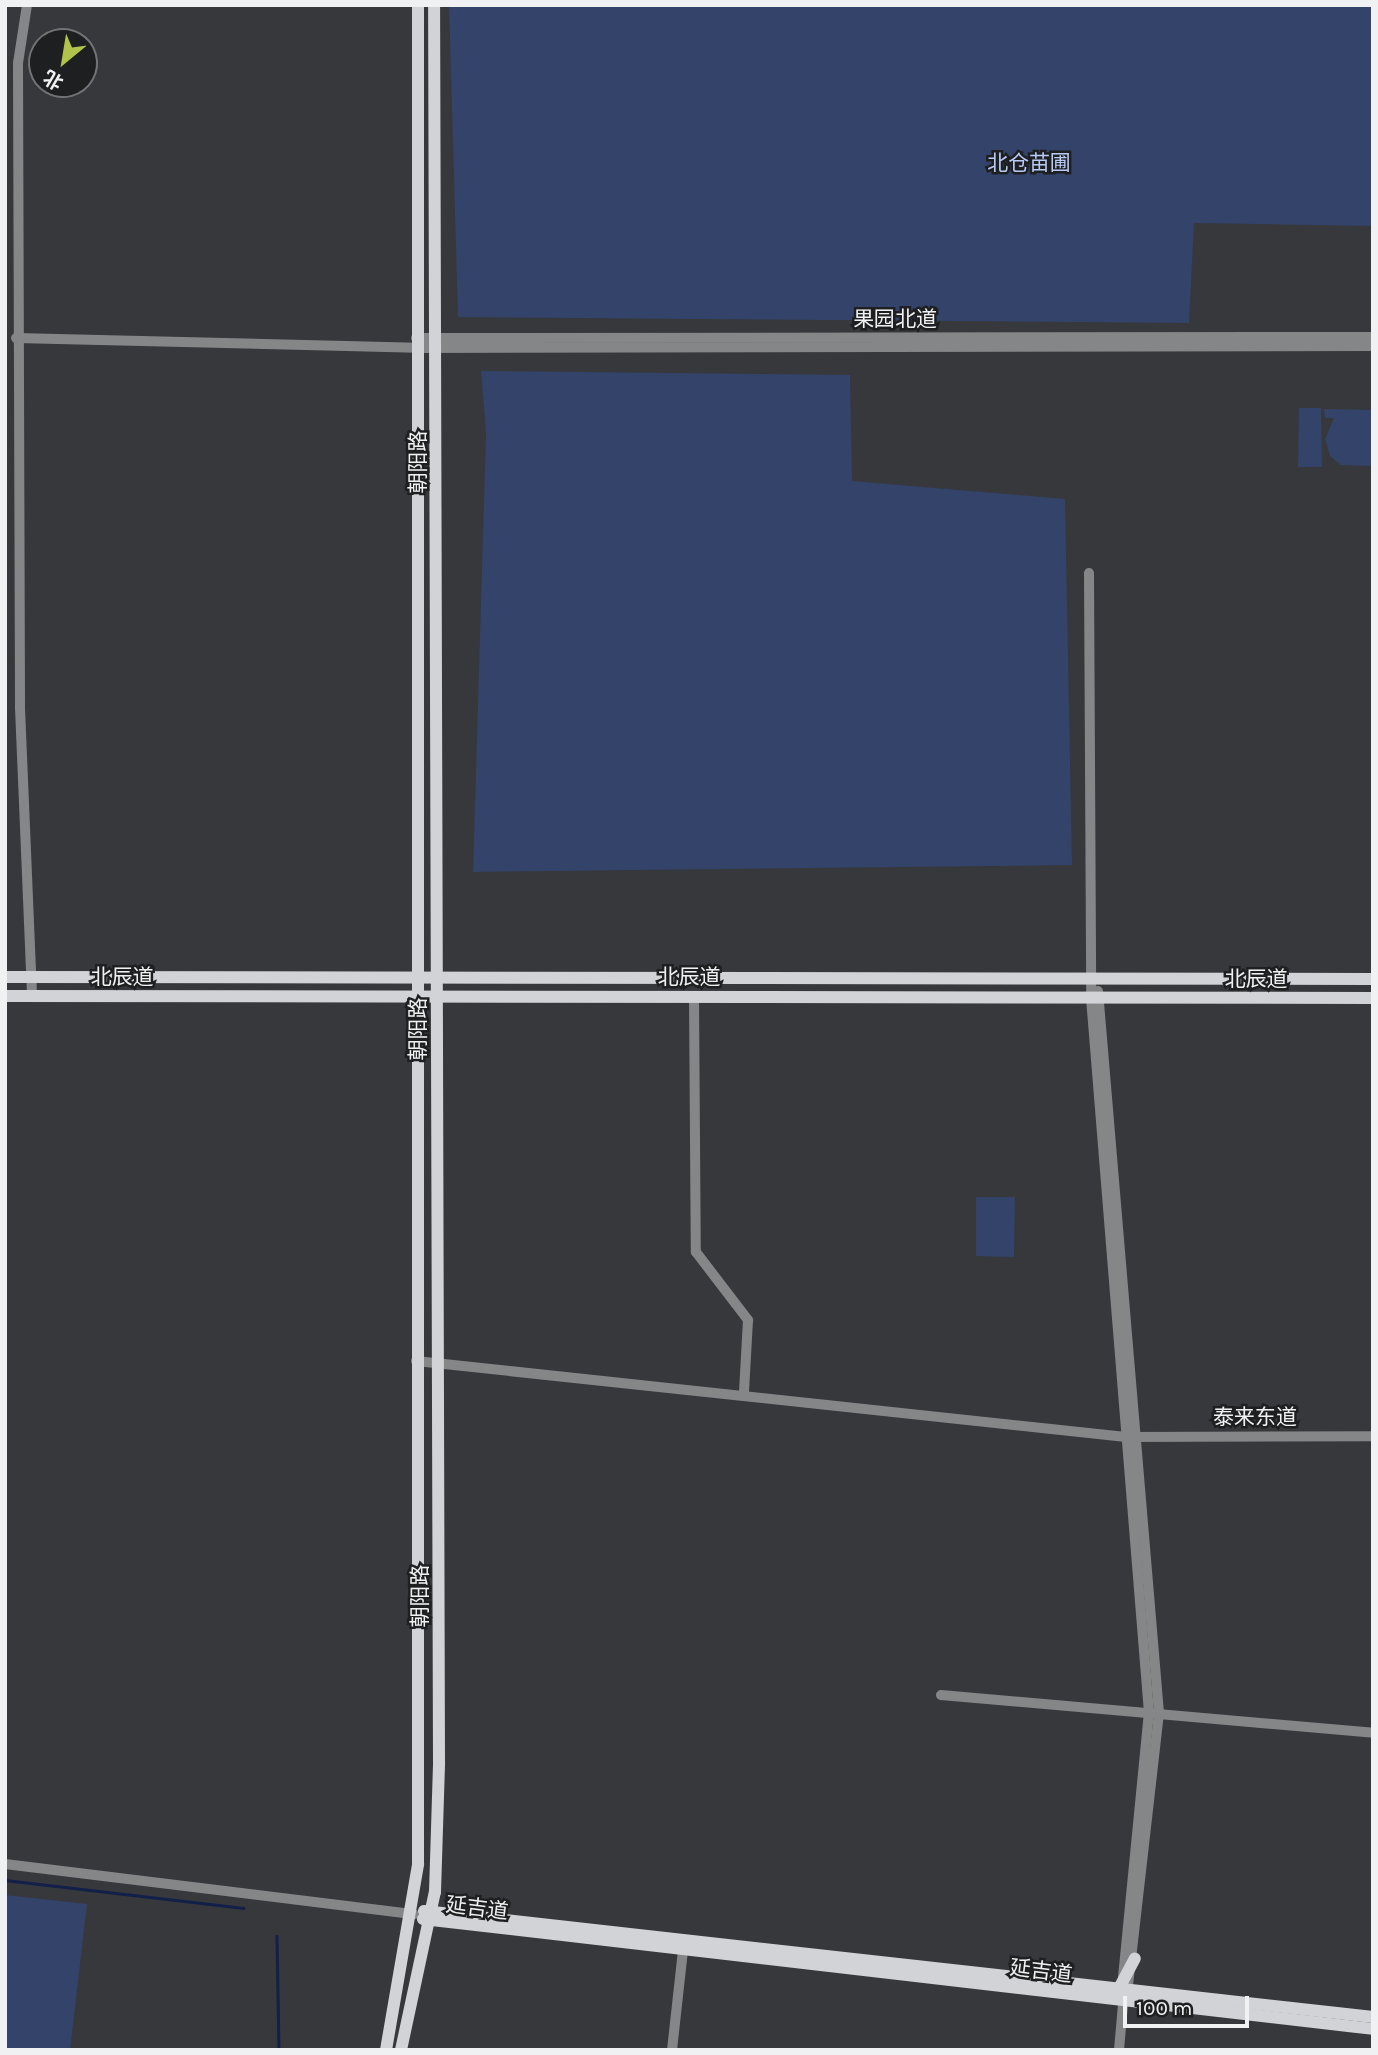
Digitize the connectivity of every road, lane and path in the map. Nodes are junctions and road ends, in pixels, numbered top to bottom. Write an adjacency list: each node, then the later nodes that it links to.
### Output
1 (25, 5): 5 (street)
2 (418, 5): 6 (main road, 朝阳路)
3 (434, 5): 7 (main road, 朝阳路)
4 (1373, 337): 7 (street, 果园北道)
5 (18, 338): 6 (street, 果园北道); 11 (street)
6 (416, 343): 7 (street, 果园北道); 12 (main road, 朝阳路)
7 (438, 343): 8 (street, 果园北道); 13 (main road, 朝阳路)
8 (1373, 346)
9 (1089, 573): 14 (street)
10 (5, 977): 11 (main road, 北辰道)
11 (27, 977): 12 (main road, 北辰道); 17 (street)
12 (414, 978): 13 (main road, 北辰道); 19 (main road, 朝阳路)
13 (438, 978): 14 (main road, 北辰道); 20 (main road, 朝阳路)
14 (1091, 979): 15 (main road, 北辰道); 21 (street)
15 (1373, 979)
16 (5, 996): 17 (main road, 北辰道)
17 (29, 996): 19 (main road, 北辰道)
18 (694, 996): 20 (main road, 北辰道); 21 (main road, 北辰道); 25 (street)
19 (414, 997): 20 (main road, 北辰道); 23 (main road, 朝阳路)
20 (438, 997): 24 (main road, 朝阳路)
21 (1097, 998): 22 (main road, 北辰道); 27 (street)
22 (1373, 998)
23 (416, 1361): 24 (street, 泰来东道); 32 (main road, 朝阳路)
24 (439, 1361): 25 (street, 泰来东道); 33 (main road, 朝阳路)
25 (744, 1392): 27 (street, 泰来东道)
26 (1373, 1436): 27 (street, 泰来东道)
27 (1131, 1437): 29 (street)
28 (941, 1695): 29 (street)
29 (1154, 1712): 30 (street); 35 (street); 36 (street)
30 (1373, 1733)
31 (5, 1864): 32 (street)
32 (414, 1914): 33 (main road, 延吉道); 39 (main road, 朝阳路)
33 (431, 1916): 34 (main road, 延吉道); 36 (main road, 延吉道); 40 (main road, 朝阳路)
34 (683, 1951): 36 (main road, 延吉道); 41 (street)
35 (1135, 1958): 36 (main road)
36 (1125, 1990): 37 (main road, 延吉道); 38 (main road, 延吉道); 42 (street)
37 (1373, 2017)
38 (1373, 2029)
39 (386, 2050)
40 (401, 2050)
41 (672, 2050)
42 (1119, 2050)

